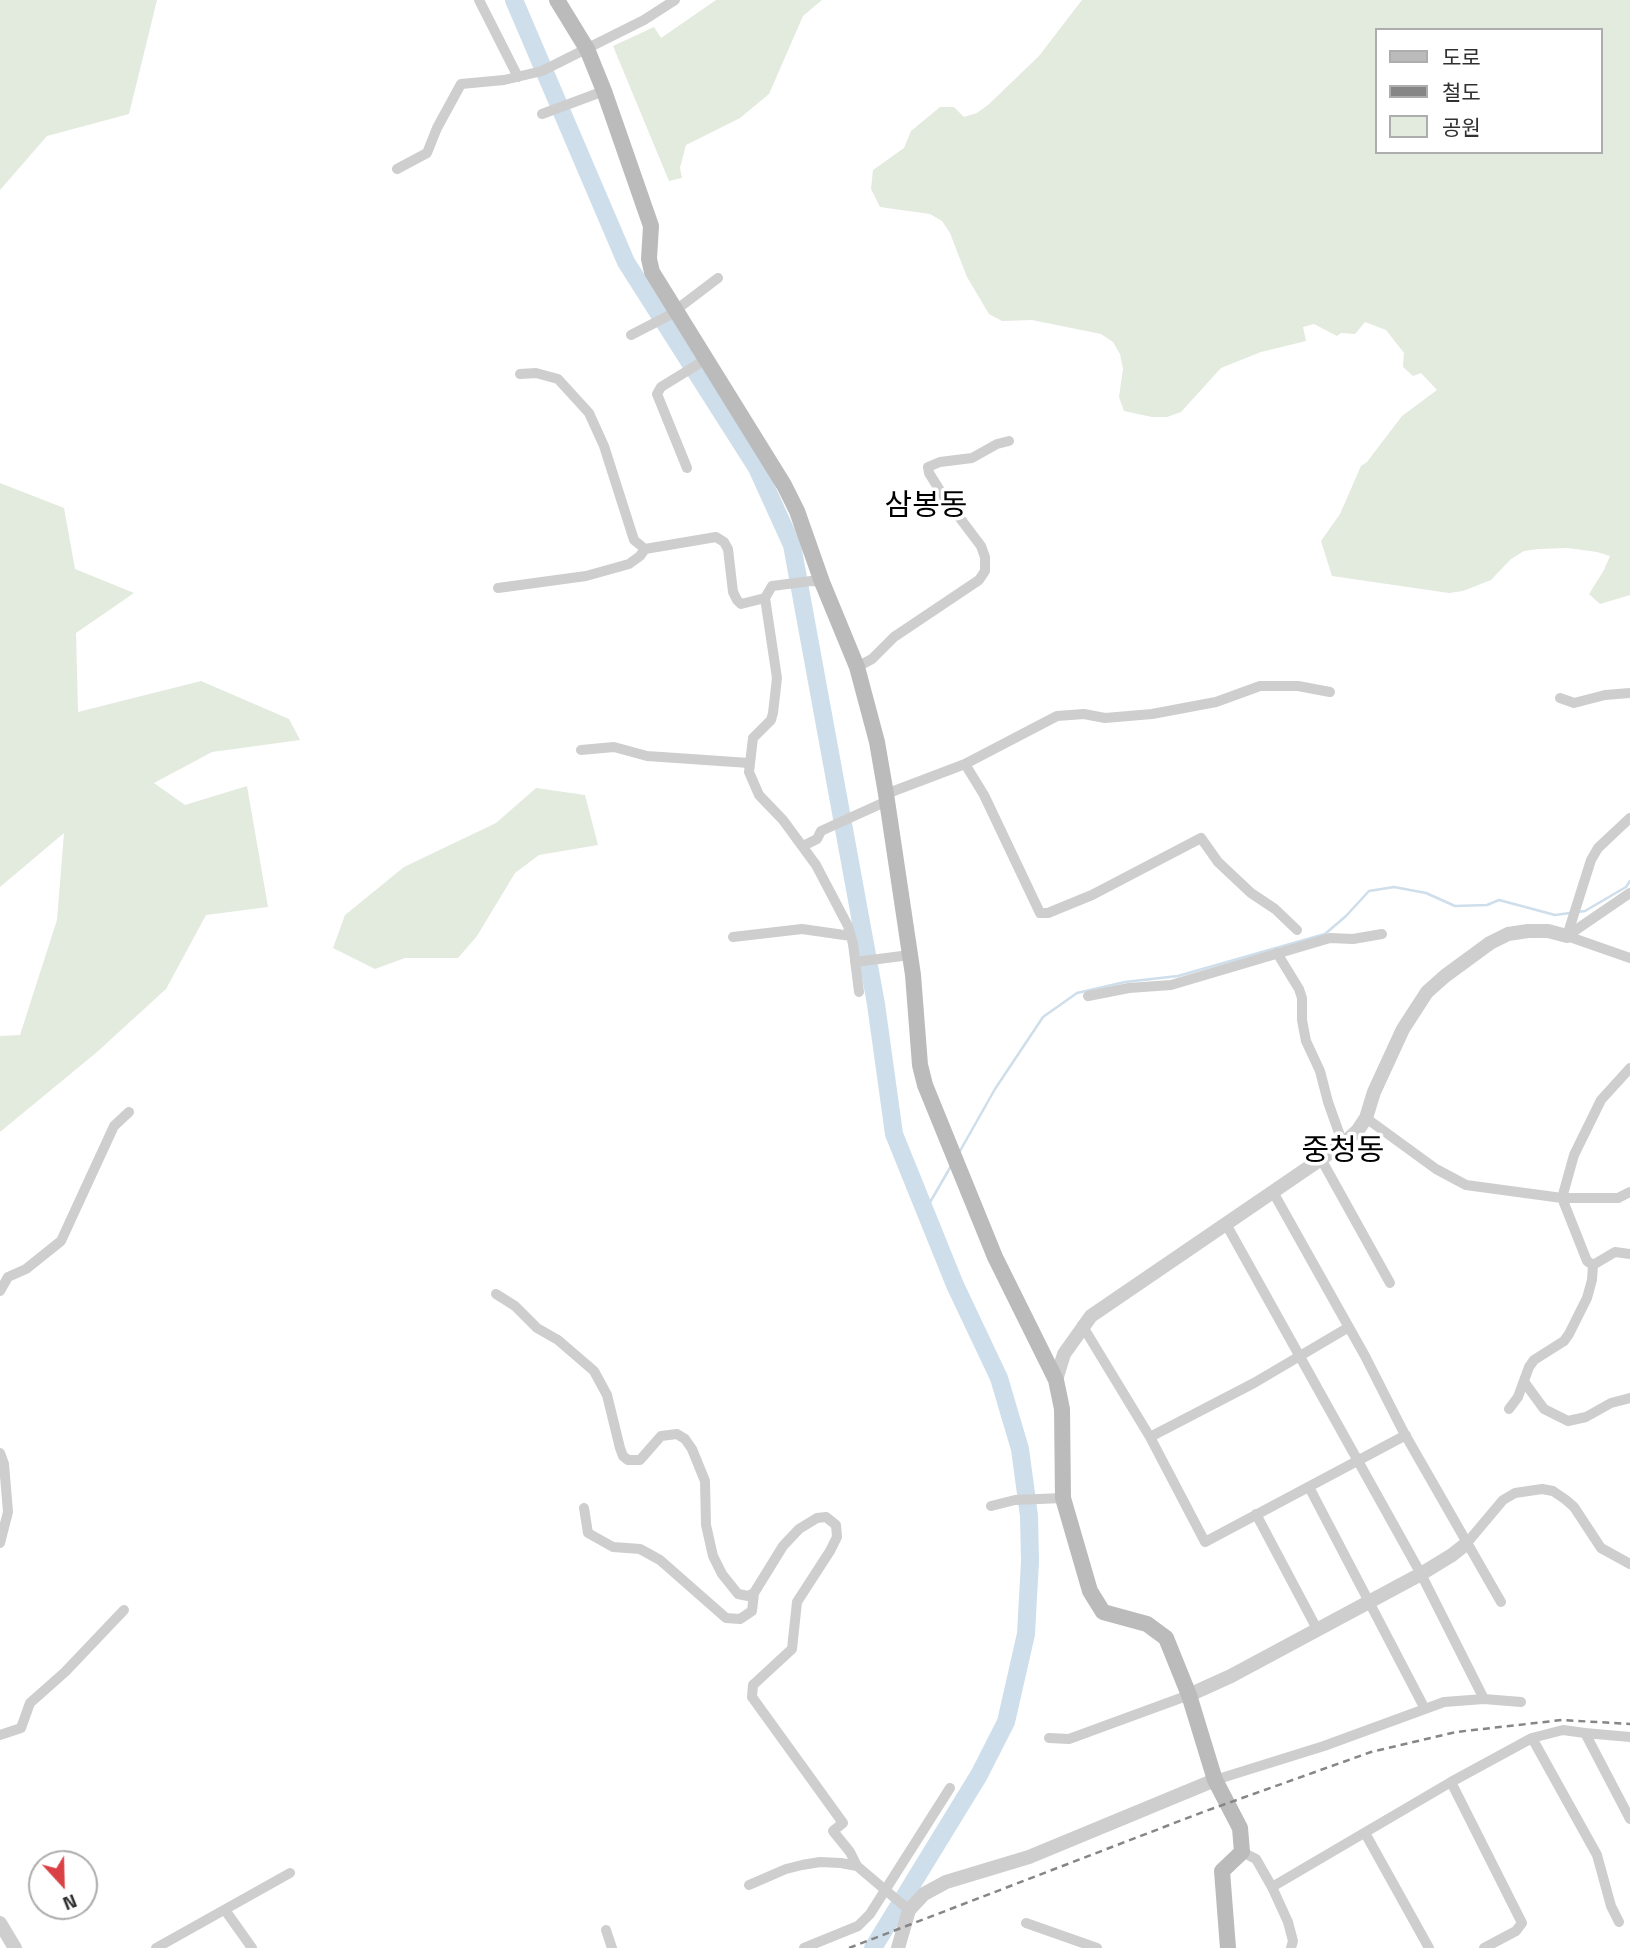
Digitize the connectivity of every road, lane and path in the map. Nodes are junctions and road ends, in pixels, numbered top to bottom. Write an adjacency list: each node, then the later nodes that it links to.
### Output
1 (479, 0): 5 (street)
2 (558, 0): 4 (main road)
3 (675, 0): 4 (street)
4 (587, 49): 5 (street); 6 (main road)
5 (518, 77): 8 (street)
6 (604, 91): 7 (street); 10 (main road)
7 (542, 114)
8 (397, 169)
9 (718, 278): 10 (street)
10 (672, 313): 11 (street); 12 (main road)
11 (631, 335)
12 (703, 362): 15 (street); 17 (main road)
13 (520, 374): 16 (street)
14 (1010, 441): 20 (street)
15 (687, 468)
16 (645, 549): 18 (street); 19 (street)
17 (816, 581): 19 (street); 20 (main road)
18 (498, 588)
19 (765, 598): 25 (street)
20 (857, 667): 27 (main road)
21 (1330, 692): 26 (street)
22 (1630, 693): 23 (street)
23 (1560, 698)
24 (582, 750): 25 (street)
25 (749, 762): 29 (street)
26 (965, 764): 27 (street); 31 (street)
27 (886, 798): 29 (street); 37 (main road)
28 (1630, 818): 34 (street)
29 (803, 846): 33 (street)
30 (1630, 893): 34 (street)
31 (1297, 930)
32 (1382, 934): 36 (street)
33 (851, 936): 35 (street); 39 (street)
34 (1567, 936): 38 (street); 44 (street)
35 (733, 937)
36 (1277, 953): 41 (street); 45 (street)
37 (910, 955): 39 (street); 59 (main road)
38 (1630, 958)
39 (856, 962): 40 (street)
40 (859, 992)
41 (1088, 996)
42 (1630, 1069): 49 (street)
43 (129, 1112): 54 (street)
44 (1366, 1118): 45 (street); 49 (street)
45 (1343, 1144): 46 (street)
46 (1321, 1159): 47 (street); 53 (street)
47 (1273, 1192): 50 (street); 57 (street)
48 (1630, 1192): 49 (street)
49 (1562, 1198): 52 (street)
50 (1226, 1224): 56 (street); 58 (street)
51 (1630, 1254): 52 (street)
52 (1593, 1265): 60 (street)
53 (1390, 1283)
54 (0, 1291)
55 (496, 1294): 76 (street)
56 (1082, 1325): 59 (street); 64 (street)
57 (1349, 1327): 58 (street); 63 (street)
58 (1301, 1356): 64 (street); 66 (street)
59 (1056, 1380): 68 (main road)
60 (1525, 1383): 61 (street); 62 (street)
61 (1630, 1398)
62 (1509, 1409)
63 (1406, 1435): 66 (street); 73 (street)
64 (1150, 1437): 71 (street)
65 (0, 1453): 72 (street)
66 (1358, 1461): 67 (street); 75 (street)
67 (1309, 1487): 71 (street); 77 (street)
68 (1063, 1498): 69 (street); 81 (main road)
69 (991, 1506)
70 (584, 1508): 76 (street)
71 (1256, 1514): 80 (street)
72 (0, 1543)
73 (1466, 1544): 74 (street); 75 (street); 78 (street)
74 (1630, 1564)
75 (1421, 1574): 77 (street); 82 (street)
76 (754, 1593): 96 (street)
77 (1369, 1601): 80 (street); 84 (street)
78 (1501, 1602)
79 (124, 1610): 86 (street)
80 (1317, 1629): 81 (street)
81 (1189, 1695): 88 (street); 90 (main road)
82 (1484, 1699): 83 (street); 84 (street)
83 (1521, 1702)
84 (1425, 1709): 90 (street)
85 (1585, 1732): 87 (street); 89 (street); 93 (street)
86 (0, 1735)
87 (1630, 1737)
88 (1049, 1738)
89 (1532, 1738): 91 (street); 103 (street)
90 (1215, 1780): 95 (main road); 101 (street)
91 (1451, 1782): 94 (street); 117 (street)
92 (950, 1788): 100 (street)
93 (1630, 1819)
94 (1365, 1833): 99 (street); 116 (street)
95 (1242, 1852): 99 (street); 114 (main road)
96 (857, 1866): 98 (street); 100 (street)
97 (290, 1873): 102 (street)
98 (749, 1885)
99 (1272, 1887): 115 (street)
100 (887, 1891): 101 (street); 111 (street)
101 (906, 1907): 112 (street)
102 (225, 1910): 108 (street); 109 (street)
103 (1619, 1922)
104 (0, 1923): 107 (street)
105 (1026, 1923): 113 (street)
106 (606, 1930): 110 (street)
107 (15, 1948)
108 (156, 1948)
109 (252, 1948)
110 (612, 1948)
111 (804, 1948)
112 (898, 1948)
113 (1097, 1948)
114 (1228, 1948)
115 (1291, 1948)
116 (1429, 1948)
117 (1484, 1948)

